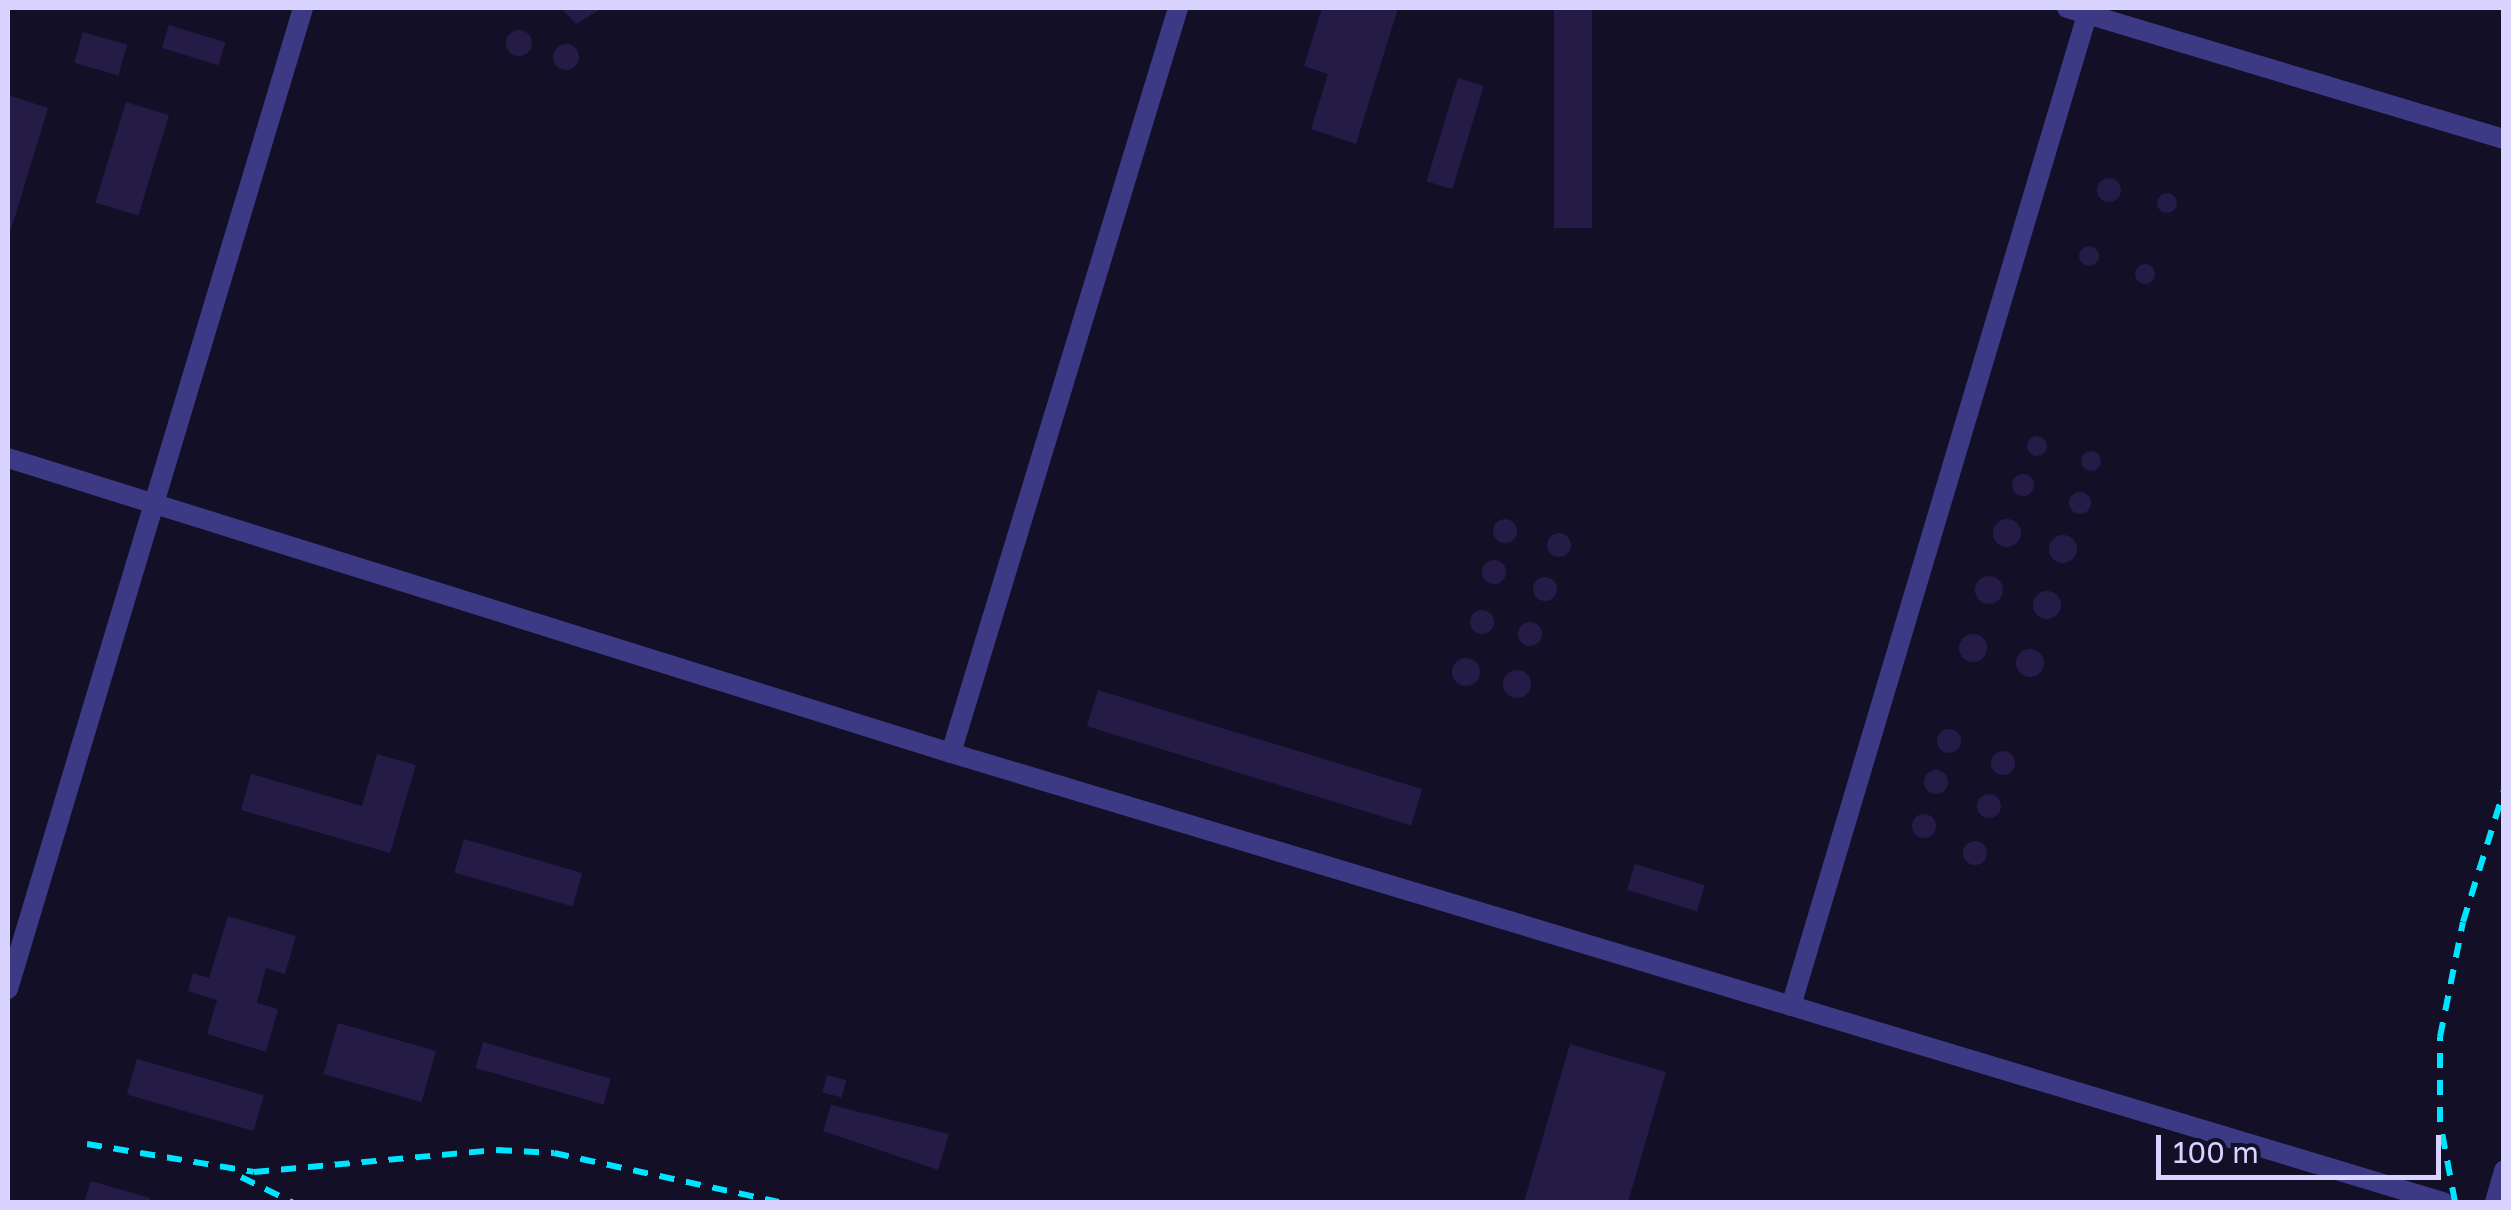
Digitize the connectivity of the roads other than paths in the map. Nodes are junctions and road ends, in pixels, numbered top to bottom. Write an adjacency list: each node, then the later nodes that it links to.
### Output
1 (303, 8): 6 (lane)
2 (1178, 8): 7 (lane)
3 (2081, 10): 4 (lane); 9 (lane)
4 (2504, 139)
5 (8, 458): 6 (lane)
6 (154, 502): 7 (lane); 8 (lane)
7 (951, 753): 9 (lane)
8 (8, 989)
9 (1791, 1006): 11 (lane)
10 (2504, 1170): 12 (lane)
11 (2444, 1202)
12 (2495, 1202)

